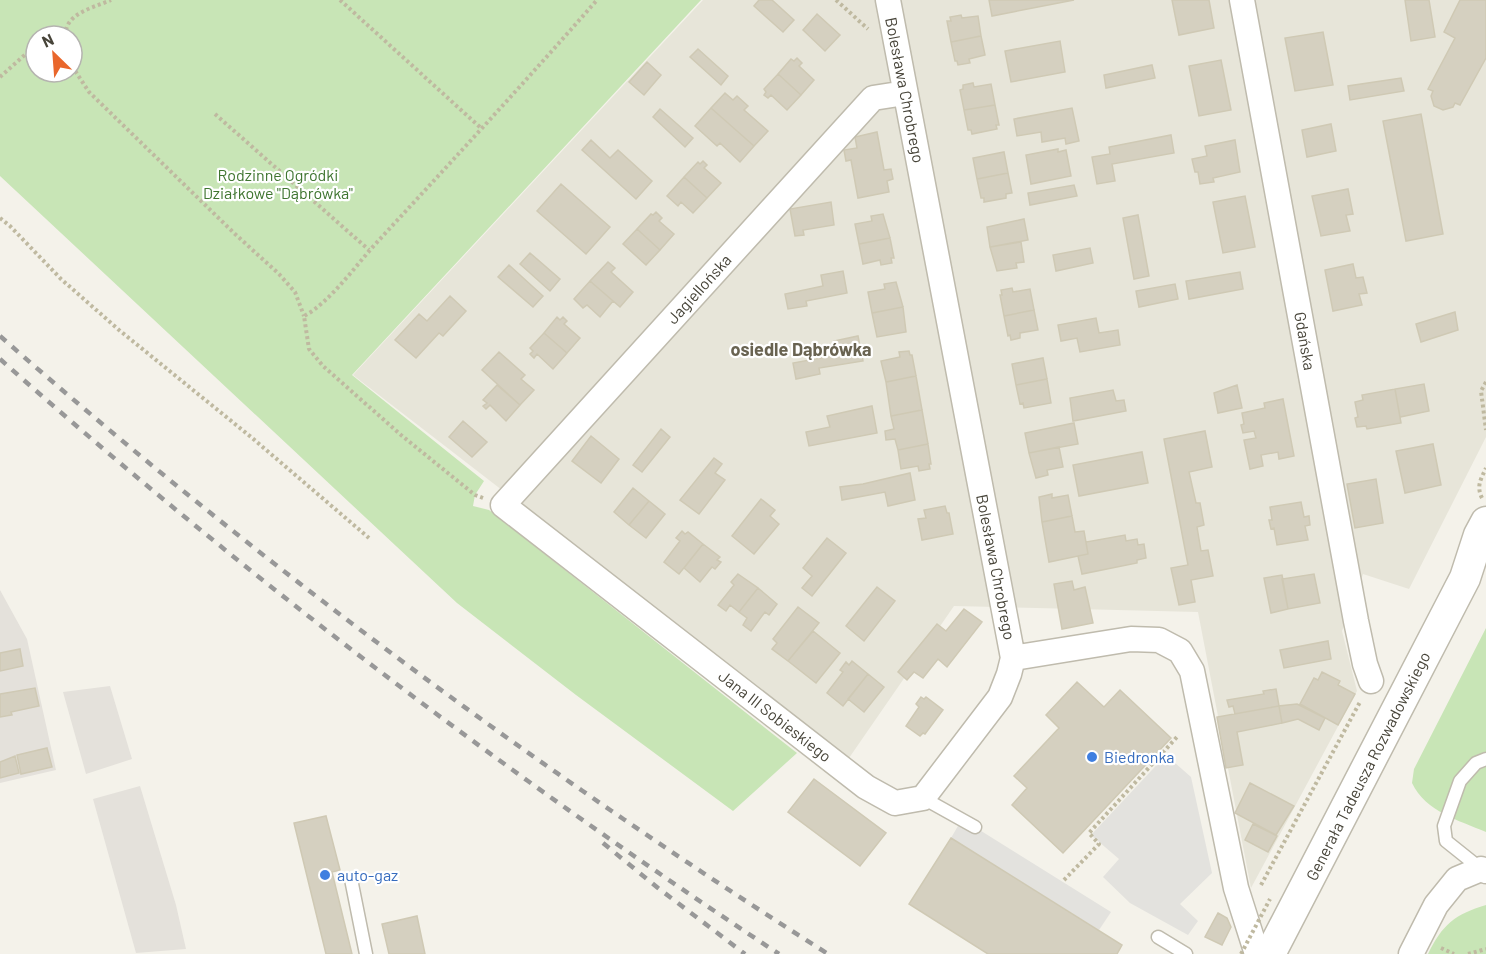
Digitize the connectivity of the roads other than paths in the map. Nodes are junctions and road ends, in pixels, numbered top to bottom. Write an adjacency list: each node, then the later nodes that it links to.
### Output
1 (888, 0): 3 (street, Bolesława Chrobrego)
2 (1242, 0): 9 (street, Gdańska)
3 (905, 93): 4 (street, Jagiellońska); 8 (street, Bolesława Chrobrego)
4 (503, 505): 11 (street, Jana III Sobieskiego)
5 (1486, 522): 7 (street, Generała Tadeusza Rozwadowskiego)
6 (1486, 557): 7 (street, Generała Tadeusza Rozwadowskiego)
7 (1465, 578): 19 (street, Generała Tadeusza Rozwadowskiego)
8 (1013, 658): 11 (street); 18 (street, Bolesława Chrobrego)
9 (1371, 681)
10 (1486, 759): 13 (lane)
11 (924, 798): 12 (lane)
12 (975, 826)
13 (1483, 870): 20 (street)
14 (351, 879): 16 (lane)
15 (1158, 937): 17 (lane)
16 (366, 954)
17 (1186, 954)
18 (1257, 954)
19 (1270, 954)
20 (1411, 954)

